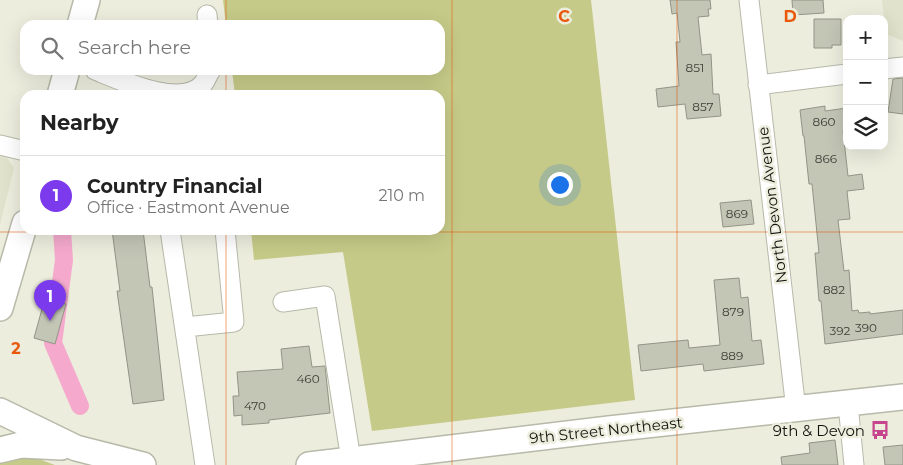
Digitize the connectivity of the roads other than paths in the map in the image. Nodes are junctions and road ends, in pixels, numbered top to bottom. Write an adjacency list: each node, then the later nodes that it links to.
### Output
1 (87, 0): 3 (main road)
2 (749, 0): 10 (street, North Devon Avenue)
3 (81, 20)
4 (903, 67): 5 (street)
5 (888, 69)
6 (843, 74): 10 (street)
7 (66, 75): 11 (main road)
8 (108, 75): 12 (street)
9 (208, 75): 13 (street)
10 (758, 85): 26 (street, North Devon Avenue)
11 (61, 90)
12 (149, 90)
13 (193, 90)
14 (0, 144): 15 (street)
15 (20, 150)
16 (20, 231): 20 (street)
17 (21, 235): 22 (main road)
18 (171, 235): 23 (street)
19 (225, 235): 23 (street)
20 (0, 263)
21 (283, 302): 30 (street)
22 (0, 308)
23 (185, 327): 32 (street)
24 (903, 397): 25 (main road, 9th Street Northeast)
25 (848, 404): 26 (main road, 9th Street Northeast); 34 (street)
26 (796, 410): 30 (main road, 9th Street Northeast)
27 (0, 411): 28 (main road)
28 (76, 448): 29 (main road); 31 (main road)
29 (0, 450)
30 (351, 460): 33 (main road, 9th Street Northeast)
31 (143, 465)
32 (205, 465)
33 (309, 465)
34 (854, 465)

